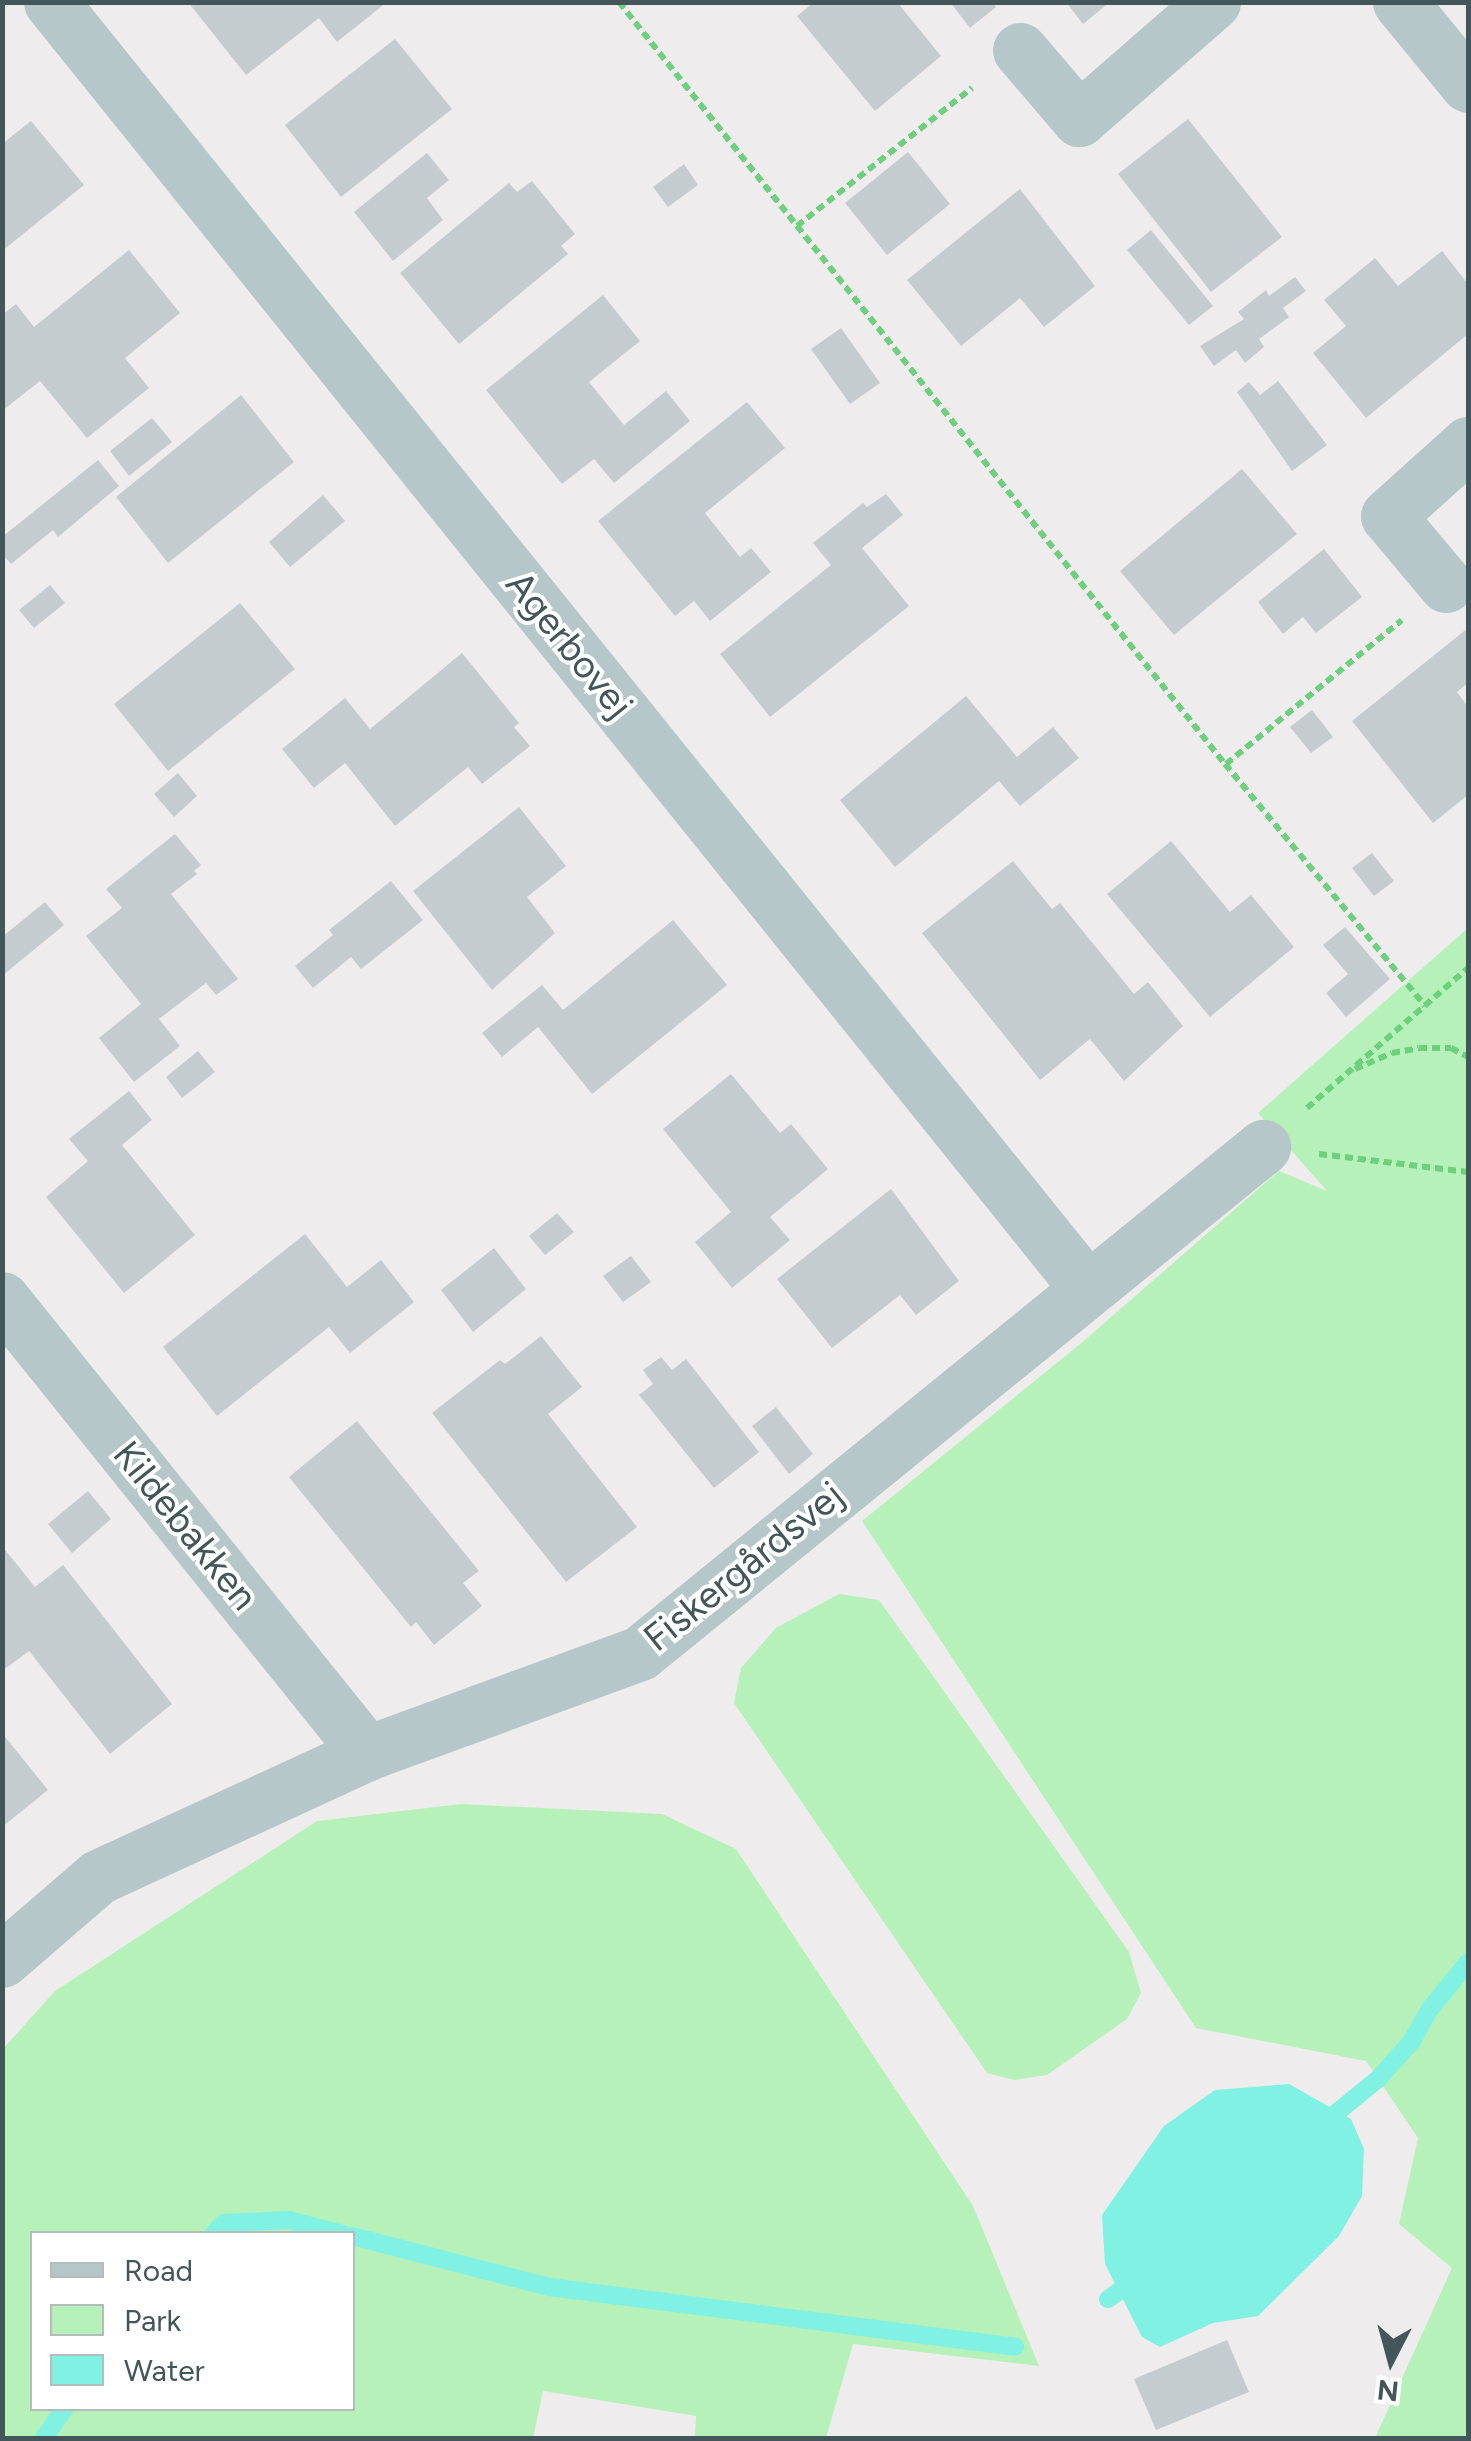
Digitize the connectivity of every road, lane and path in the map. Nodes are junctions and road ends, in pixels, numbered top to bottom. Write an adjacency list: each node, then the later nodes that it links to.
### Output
1 (52, 2): 17 (street, Agerbovej)
2 (619, 2): 7 (path)
3 (1213, 2): 5 (street)
4 (1400, 2): 6 (street)
5 (1020, 50): 7 (path)
6 (1468, 86)
7 (797, 226): 10 (path)
8 (1468, 444): 9 (street)
9 (1446, 585): 10 (path)
10 (1225, 764): 12 (path)
11 (1468, 968): 12 (path)
12 (1425, 1006): 14 (path)
13 (1468, 1056): 14 (path)
14 (1344, 1073): 15 (path)
15 (1263, 1148): 16 (path); 17 (street, Fiskergårdsvej)
16 (1468, 1172)
17 (1087, 1288): 19 (street, Fiskergårdsvej)
18 (2, 1299): 19 (street, Kildebakken)
19 (368, 1753): 20 (street, Fiskergårdsvej)
20 (2, 1960)

